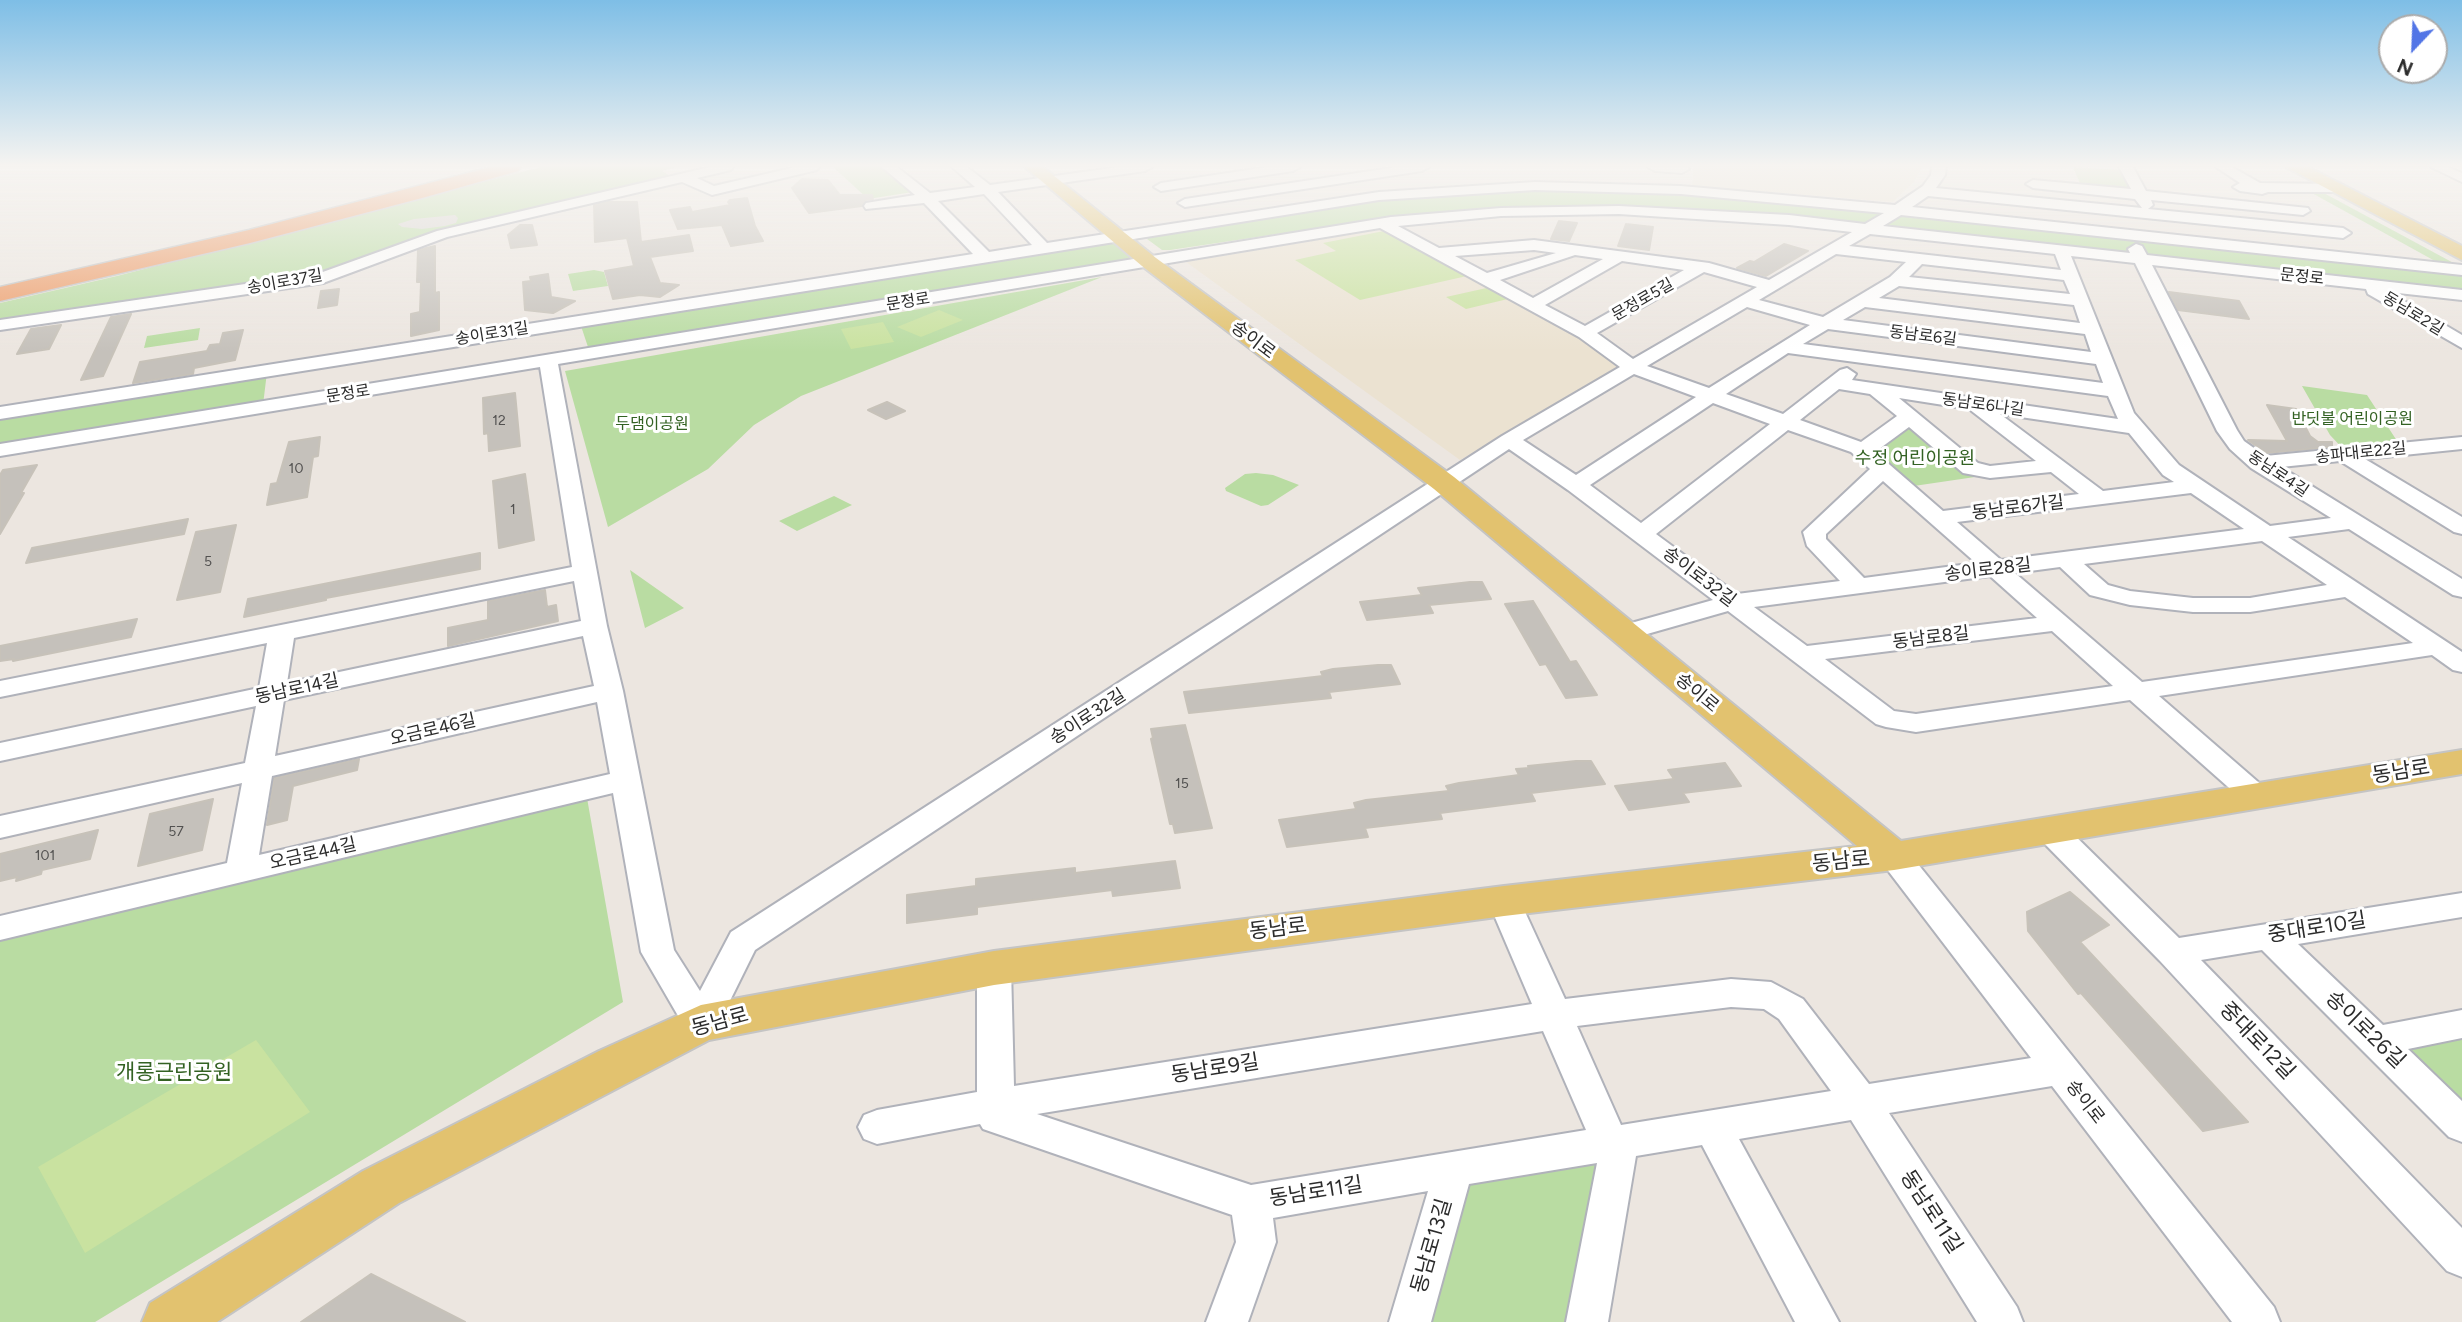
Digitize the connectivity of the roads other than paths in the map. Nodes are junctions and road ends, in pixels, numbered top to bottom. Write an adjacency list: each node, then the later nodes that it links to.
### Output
1 (234, 229): 40 (highway)
2 (277, 229): 43 (highway)
3 (464, 229): 50 (street, 송이로37길)
4 (957, 229): 30 (street)
5 (1025, 229): 23 (street)
6 (1108, 229): 19 (main road, 송이로)
7 (1175, 229): 19 (street, 송이로31길)
8 (1354, 229): 33 (street, 문정로)
9 (1392, 229): 27 (street, 문정로5길)
10 (1542, 229): 22 (street)
11 (1864, 229): 12 (street, 문정로)
12 (1867, 229): 24 (street, 송이로32길); 25 (street, 문정로)
13 (2076, 229): 18 (street, 송이로31길)
14 (2158, 229): 20 (street)
15 (2270, 229): 21 (street)
16 (2335, 229): 21 (street)
17 (2414, 229): 28 (main road)
18 (2127, 234): 20 (street, 송이로31길); 31 (street)
19 (1118, 237): 23 (street, 송이로31길); 33 (main road, 송이로)
20 (2162, 238): 34 (street, 송이로31길)
21 (2353, 239): 34 (street)
22 (1534, 245): 26 (street, 문정로5길); 27 (street, 문정로5길)
23 (1043, 248): 30 (street, 송이로31길)
24 (1832, 249): 32 (street); 42 (street, 송이로32길)
25 (2061, 250): 31 (street, 문정로); 37 (street)
26 (1578, 251): 29 (street, 문정로5길); 38 (street, 문정로5길)
27 (1437, 253): 38 (street, 문정로5길)
28 (2462, 254)
29 (1620, 256): 35 (street, 문정로5길); 48 (street)
30 (985, 257): 59 (street, 송이로31길)
31 (2142, 259): 41 (street, 문정로); 77 (street, 동남로4길)
32 (1917, 260): 37 (street); 39 (street)
33 (1149, 262): 57 (street, 문정로); 80 (main road, 송이로)
34 (2396, 263): 36 (street, 송이로31길)
35 (1701, 267): 42 (street, 문정로5길); 52 (street, 문정로5길)
36 (2462, 271)
37 (2071, 276): 47 (street)
38 (1486, 279): 48 (street, 문정로5길)
39 (1896, 281): 46 (street); 47 (street)
40 (0, 284)
41 (2364, 284): 44 (street, 문정로); 53 (street, 동남로2길)
42 (1771, 285): 45 (street, 송이로32길)
43 (0, 294)
44 (2462, 295)
45 (1745, 300): 49 (street, 동남로6길); 58 (street, 송이로32길)
46 (1860, 301): 49 (street); 51 (street, 동남로6길)
47 (2083, 301): 51 (street)
48 (1534, 304): 52 (street, 문정로5길)
49 (1824, 323): 54 (street); 56 (street, 동남로6길)
50 (0, 325)
51 (2093, 330): 56 (street)
52 (1585, 333): 58 (street, 문정로5길)
53 (2462, 343)
54 (1785, 347): 55 (street, 동남로6길); 63 (street)
55 (1867, 358): 60 (street); 62 (street, 동남로6길)
56 (2104, 359): 62 (street)
57 (548, 361): 65 (street, 문정로); 91 (street)
58 (1634, 368): 63 (street); 71 (street, 송이로32길)
59 (272, 370): 65 (street); 66 (street, 송이로31길)
60 (1835, 383): 61 (street, 동남로6나길); 69 (street)
61 (1877, 390): 64 (street, 동남로6나길); 67 (street)
62 (2116, 391): 70 (street)
63 (1712, 395): 69 (street); 81 (street)
64 (1975, 404): 68 (street, 동남로6나길); 78 (street, 동남로6가길)
65 (267, 407): 74 (street, 문정로)
66 (0, 413)
67 (1909, 417): 75 (street); 78 (street)
68 (2088, 421): 70 (street, 동남로6나길); 72 (street)
69 (1786, 422): 75 (street); 87 (street)
70 (2135, 428): 82 (street)
71 (1509, 440): 80 (street, 송이로32길); 81 (street, 송이로32길)
72 (2094, 442)
73 (2462, 443): 76 (street, 송파대로22길)
74 (0, 450)
75 (1862, 451): 79 (street)
76 (2344, 456): 77 (street, 송파대로22길); 86 (street)
77 (2259, 463): 85 (street, 동남로4길)
78 (2054, 465): 83 (street, 동남로6가길)
79 (1883, 470): 84 (street); 92 (street)
80 (1444, 483): 99 (main road, 송이로); 123 (street, 송이로32길)
81 (1576, 485): 87 (street, 송이로32길)
82 (2194, 486): 83 (street, 동남로6가길); 88 (street)
83 (2099, 498): 84 (street, 동남로6가길)
84 (1938, 518): 90 (street)
85 (2353, 523): 88 (street, 송이로28길); 94 (street, 동남로4길)
86 (2462, 527)
87 (1641, 534): 95 (street, 송이로32길)
88 (2268, 535): 89 (street, 송이로28길); 93 (street)
89 (2066, 560): 90 (street, 송이로28길); 93 (street)
90 (1996, 569): 92 (street, 송이로28길); 96 (street)
91 (584, 572): 97 (street); 98 (street)
92 (1858, 586): 95 (street, 송이로28길)
93 (2349, 589): 100 (street)
94 (2462, 590)
95 (1732, 602): 99 (street, 송이로28길); 101 (street, 송이로32길)
96 (2058, 623): 101 (street, 동남로8길); 105 (street)
97 (594, 626): 104 (street); 106 (street, 동남로14길)
98 (282, 632): 103 (street); 106 (street)
99 (1626, 632): 114 (main road, 송이로)
100 (2436, 647): 102 (street); 105 (street)
101 (1804, 654): 105 (street, 송이로32길)
102 (2462, 664)
103 (0, 689)
104 (609, 691): 109 (street, 오금로46길); 110 (street)
105 (2135, 691): 111 (street)
106 (270, 695): 107 (street, 동남로14길); 109 (street)
107 (0, 752)
108 (2462, 762): 111 (main road, 동남로)
109 (257, 770): 112 (street, 오금로46길); 115 (street)
110 (625, 780): 115 (street, 오금로44길); 123 (street)
111 (2255, 795): 113 (main road, 동남로)
112 (0, 827)
113 (2049, 829): 114 (main road, 동남로); 120 (street, 중대로12길)
114 (1894, 856): 116 (main road, 동남로); 126 (street, 송이로)
115 (242, 871): 118 (street, 오금로44길)
116 (1504, 901): 121 (main road, 동남로); 122 (street)
117 (2462, 905): 119 (street, 중대로10길)
118 (0, 928)
119 (2268, 936): 120 (street, 중대로10길); 125 (street, 송이로26길)
120 (2172, 952): 135 (street, 중대로12길)
121 (994, 968): 123 (main road, 동남로); 128 (street)
122 (1554, 1015): 127 (street, 동남로11길); 128 (street, 동남로9길); 132 (street)
123 (701, 1023): 136 (main road, 동남로)
124 (2462, 1024): 125 (street)
125 (2376, 1041): 129 (street, 송이로26길)
126 (2059, 1069): 127 (street, 동남로11길); 142 (street, 송이로)
127 (1860, 1101): 130 (street, 동남로11길); 141 (street, 동남로11길)
128 (996, 1105): 131 (street, 동남로9길); 134 (street, 동남로11길)
129 (2462, 1125)
130 (1712, 1126): 132 (street, 동남로11길); 140 (street)
131 (877, 1127)
132 (1611, 1145): 133 (street, 동남로11길); 139 (street)
133 (1454, 1170): 134 (street, 동남로11길); 138 (street, 동남로13길)
134 (1251, 1203): 137 (street)
135 (2462, 1257)
136 (169, 1322)
137 (1227, 1322)
138 (1410, 1322)
139 (1587, 1322)
140 (1818, 1322)
141 (2002, 1322)
142 (2259, 1322)

